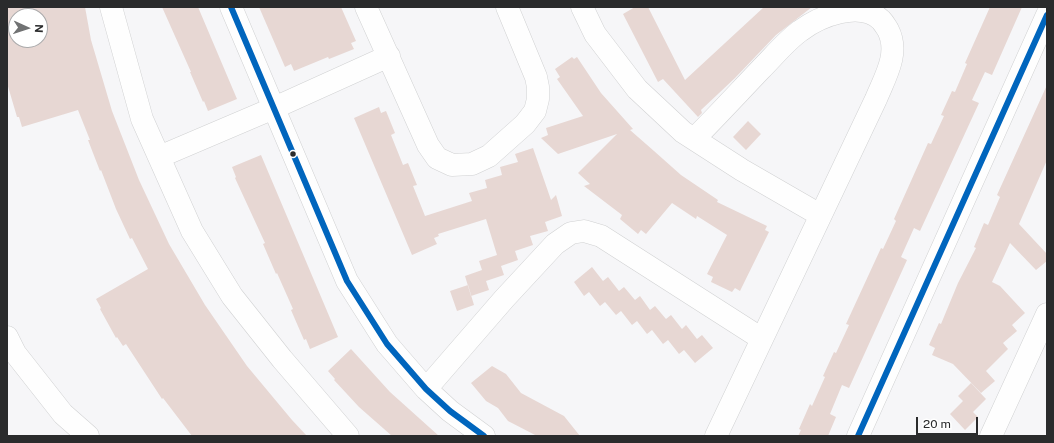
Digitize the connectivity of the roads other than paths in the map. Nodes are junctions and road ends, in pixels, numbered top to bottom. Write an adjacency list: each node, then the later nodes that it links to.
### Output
1 (111, 7): 10 (street)
2 (232, 7): 8 (street)
3 (366, 7): 7 (street)
4 (507, 7): 7 (street)
5 (582, 7): 9 (street)
6 (1047, 15): 20 (street)
7 (389, 56): 8 (street)
8 (274, 108): 10 (street); 15 (street)
9 (694, 139): 11 (street); 11 (street)
10 (159, 157): 17 (street)
11 (820, 215): 14 (street)
12 (1047, 314): 21 (street)
13 (7, 337): 16 (street)
14 (762, 339): 15 (street); 19 (street)
15 (426, 388): 18 (street)
16 (88, 436)
17 (348, 436)
18 (484, 436)
19 (716, 436)
20 (858, 436)
21 (991, 436)

